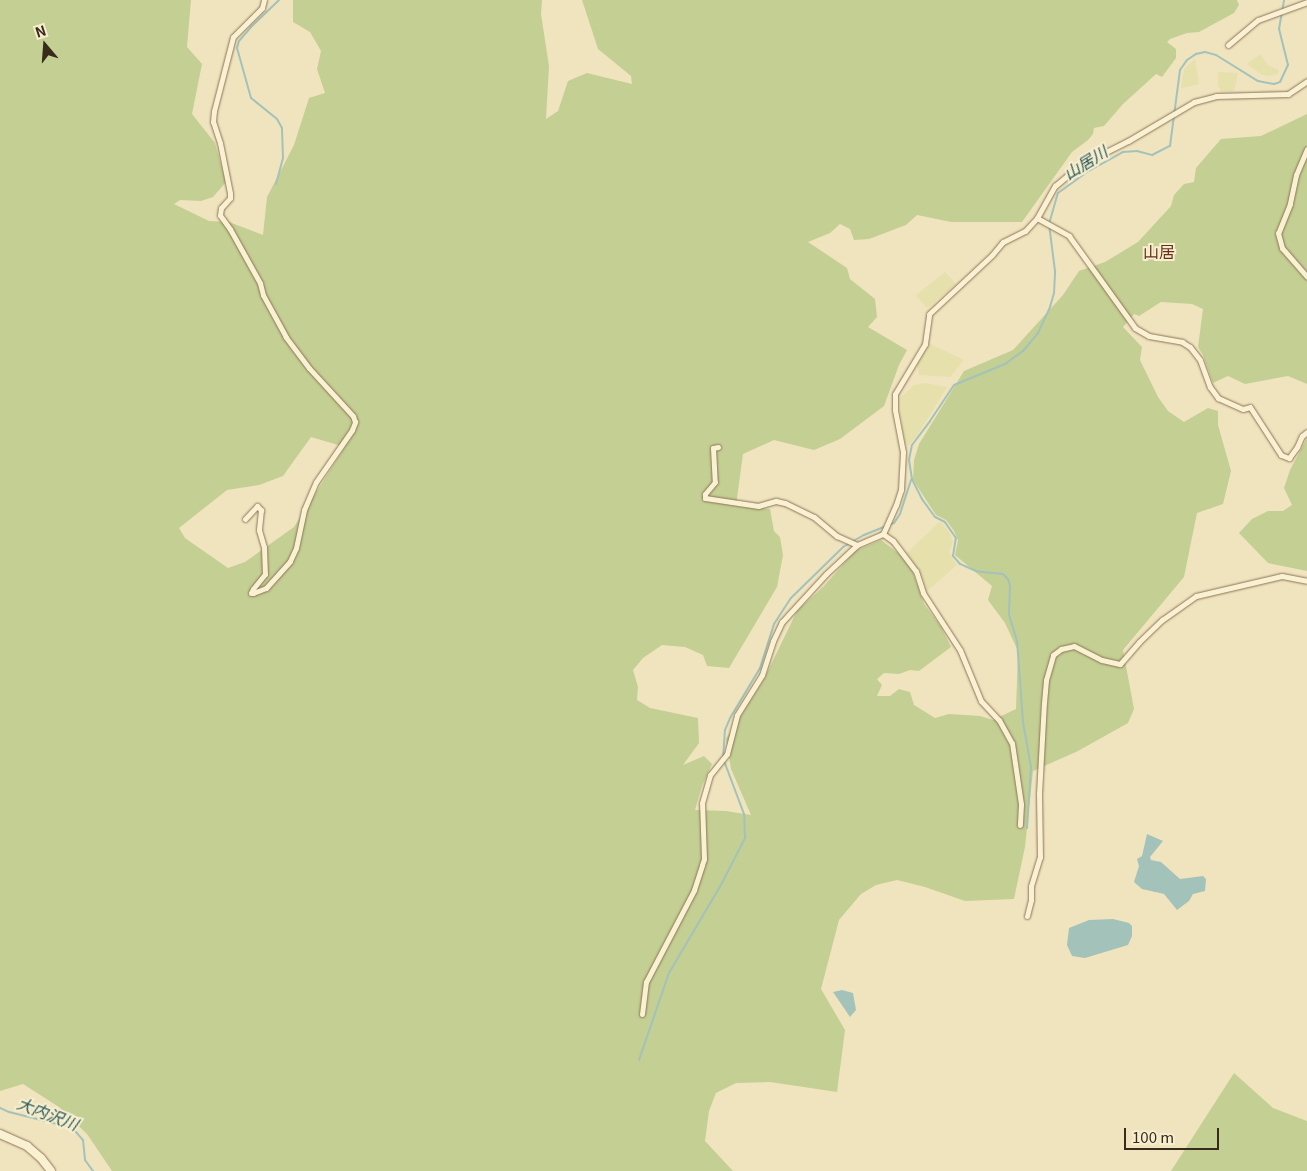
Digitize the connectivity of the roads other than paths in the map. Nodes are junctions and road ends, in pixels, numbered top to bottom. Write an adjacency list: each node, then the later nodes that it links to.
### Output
1 (264, 0): 10 (street)
2 (1307, 2): 3 (street)
3 (1228, 45)
4 (1307, 81): 6 (street)
5 (1307, 149): 7 (street)
6 (1037, 218): 8 (street); 11 (street)
7 (1307, 277)
8 (1307, 432)
9 (718, 448): 12 (street)
10 (245, 519)
11 (883, 534): 12 (street); 14 (street)
12 (857, 545): 16 (street)
13 (1307, 581): 15 (street)
14 (1020, 825)
15 (1027, 916)
16 (642, 1014)
17 (0, 1134): 18 (main road)
18 (51, 1171)

